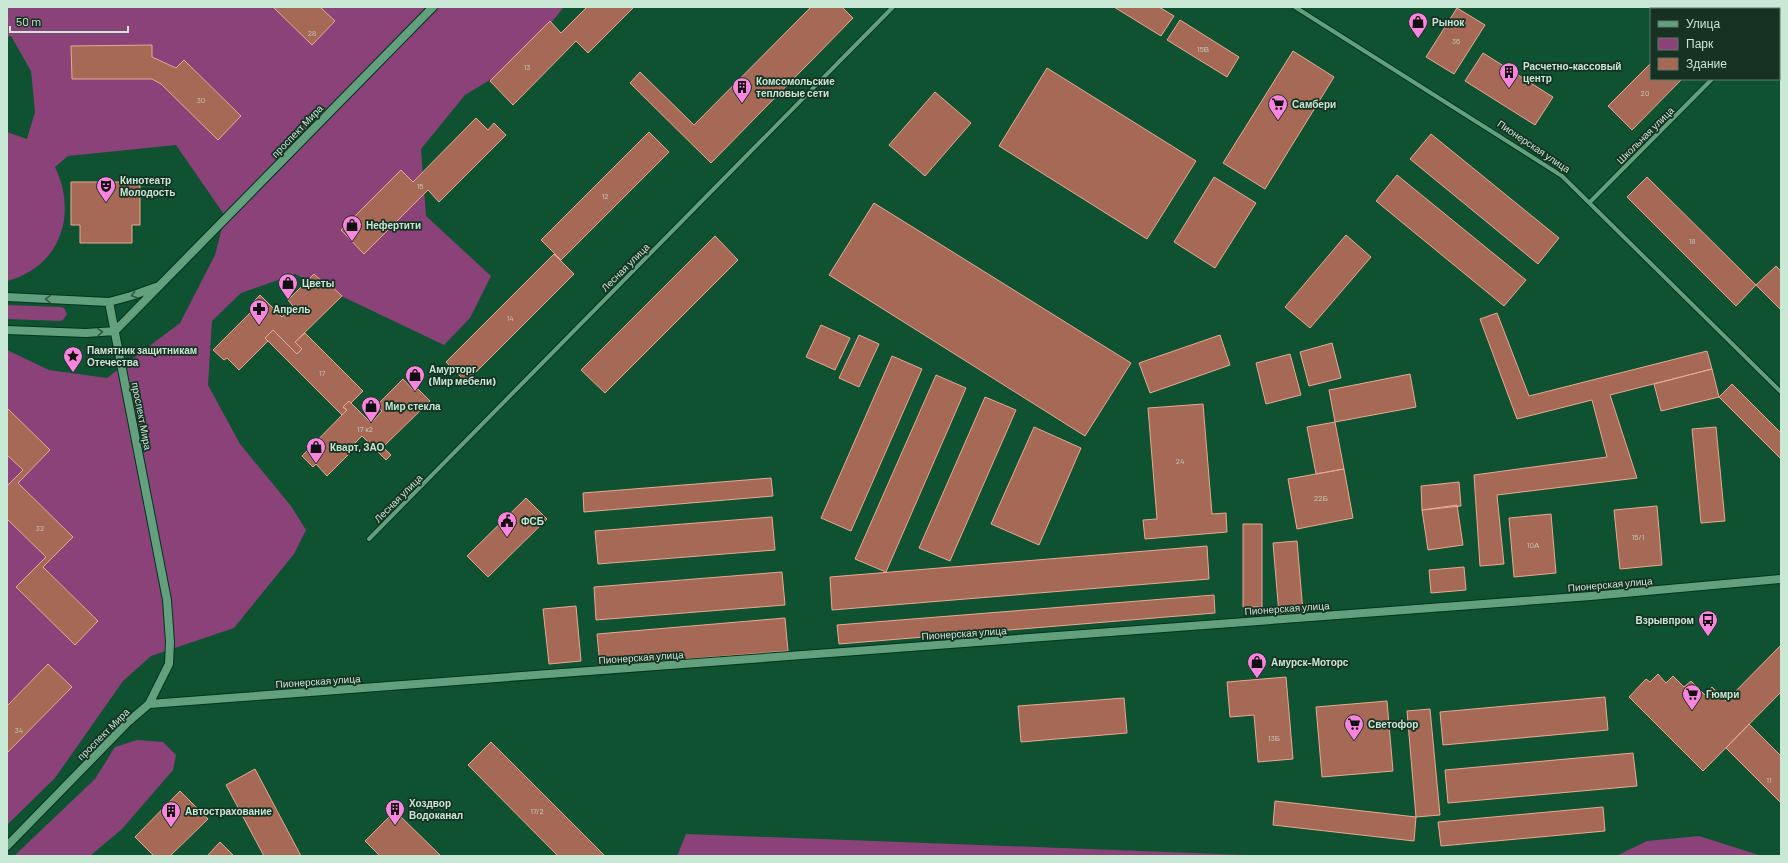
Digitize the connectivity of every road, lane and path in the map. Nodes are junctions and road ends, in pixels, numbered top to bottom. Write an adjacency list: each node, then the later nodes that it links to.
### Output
1 (433, 7): 6 (street, проспект Мира)
2 (893, 7): 12 (street, Лесная улица)
3 (1295, 7): 5 (street, Пионерская улица)
4 (1711, 80): 5 (street, Школьная улица)
5 (1590, 202): 11 (street, Пионерская улица)
6 (159, 286): 8 (street, one-way to 8); 10 (street, проспект Мира)
7 (7, 297): 8 (street, one-way to 7)
8 (109, 302): 10 (street)
9 (7, 330): 10 (street, one-way to 10)
10 (115, 331): 14 (street, проспект Мира)
11 (1781, 392)
12 (369, 539)
13 (1781, 579): 14 (street, Пионерская улица)
14 (149, 704): 15 (street, проспект Мира)
15 (7, 846)

